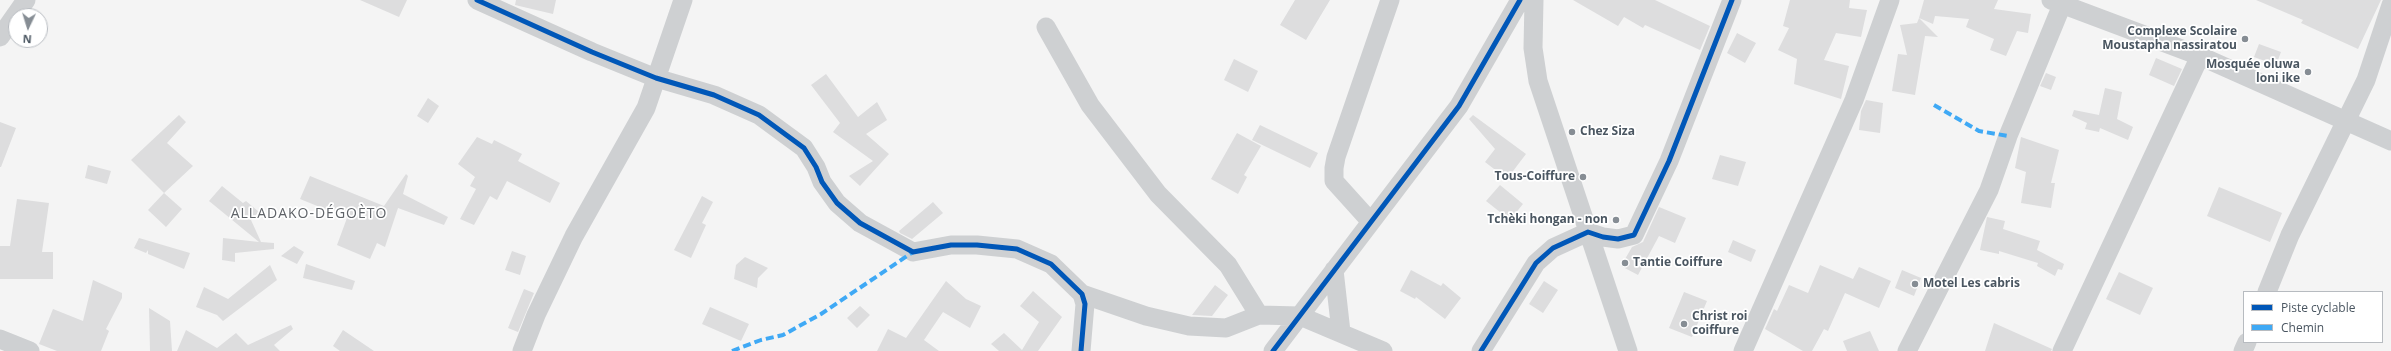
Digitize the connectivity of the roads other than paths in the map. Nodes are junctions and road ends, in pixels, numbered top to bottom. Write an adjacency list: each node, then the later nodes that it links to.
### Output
1 (26, 0): 12 (street)
2 (477, 0): 14 (street)
3 (683, 0): 14 (street)
4 (1390, 0): 17 (street)
5 (1520, 0): 17 (street)
6 (1534, 0): 18 (street)
7 (1732, 0): 18 (street)
8 (1890, 0): 33 (street)
9 (2059, 2): 13 (street); 34 (street)
10 (2391, 5): 15 (street)
11 (1046, 27): 22 (street)
12 (0, 37)
13 (2200, 56): 15 (street); 35 (street)
14 (656, 78): 21 (street); 27 (street)
15 (2346, 122): 16 (street); 20 (street)
16 (2391, 141)
17 (1372, 222): 19 (street)
18 (1588, 232): 31 (street); 32 (street)
19 (1334, 270): 23 (street); 24 (street)
20 (2267, 291)
21 (1082, 294): 22 (street); 28 (street)
22 (1259, 315): 23 (street)
23 (1300, 316): 24 (street); 29 (street)
24 (1341, 332): 30 (street)
25 (0, 339): 26 (street)
26 (30, 351)
27 (522, 351)
28 (1081, 351)
29 (1273, 351)
30 (1383, 351)
31 (1481, 351)
32 (1628, 351)
33 (1743, 351)
34 (1907, 351)
35 (2062, 351)

